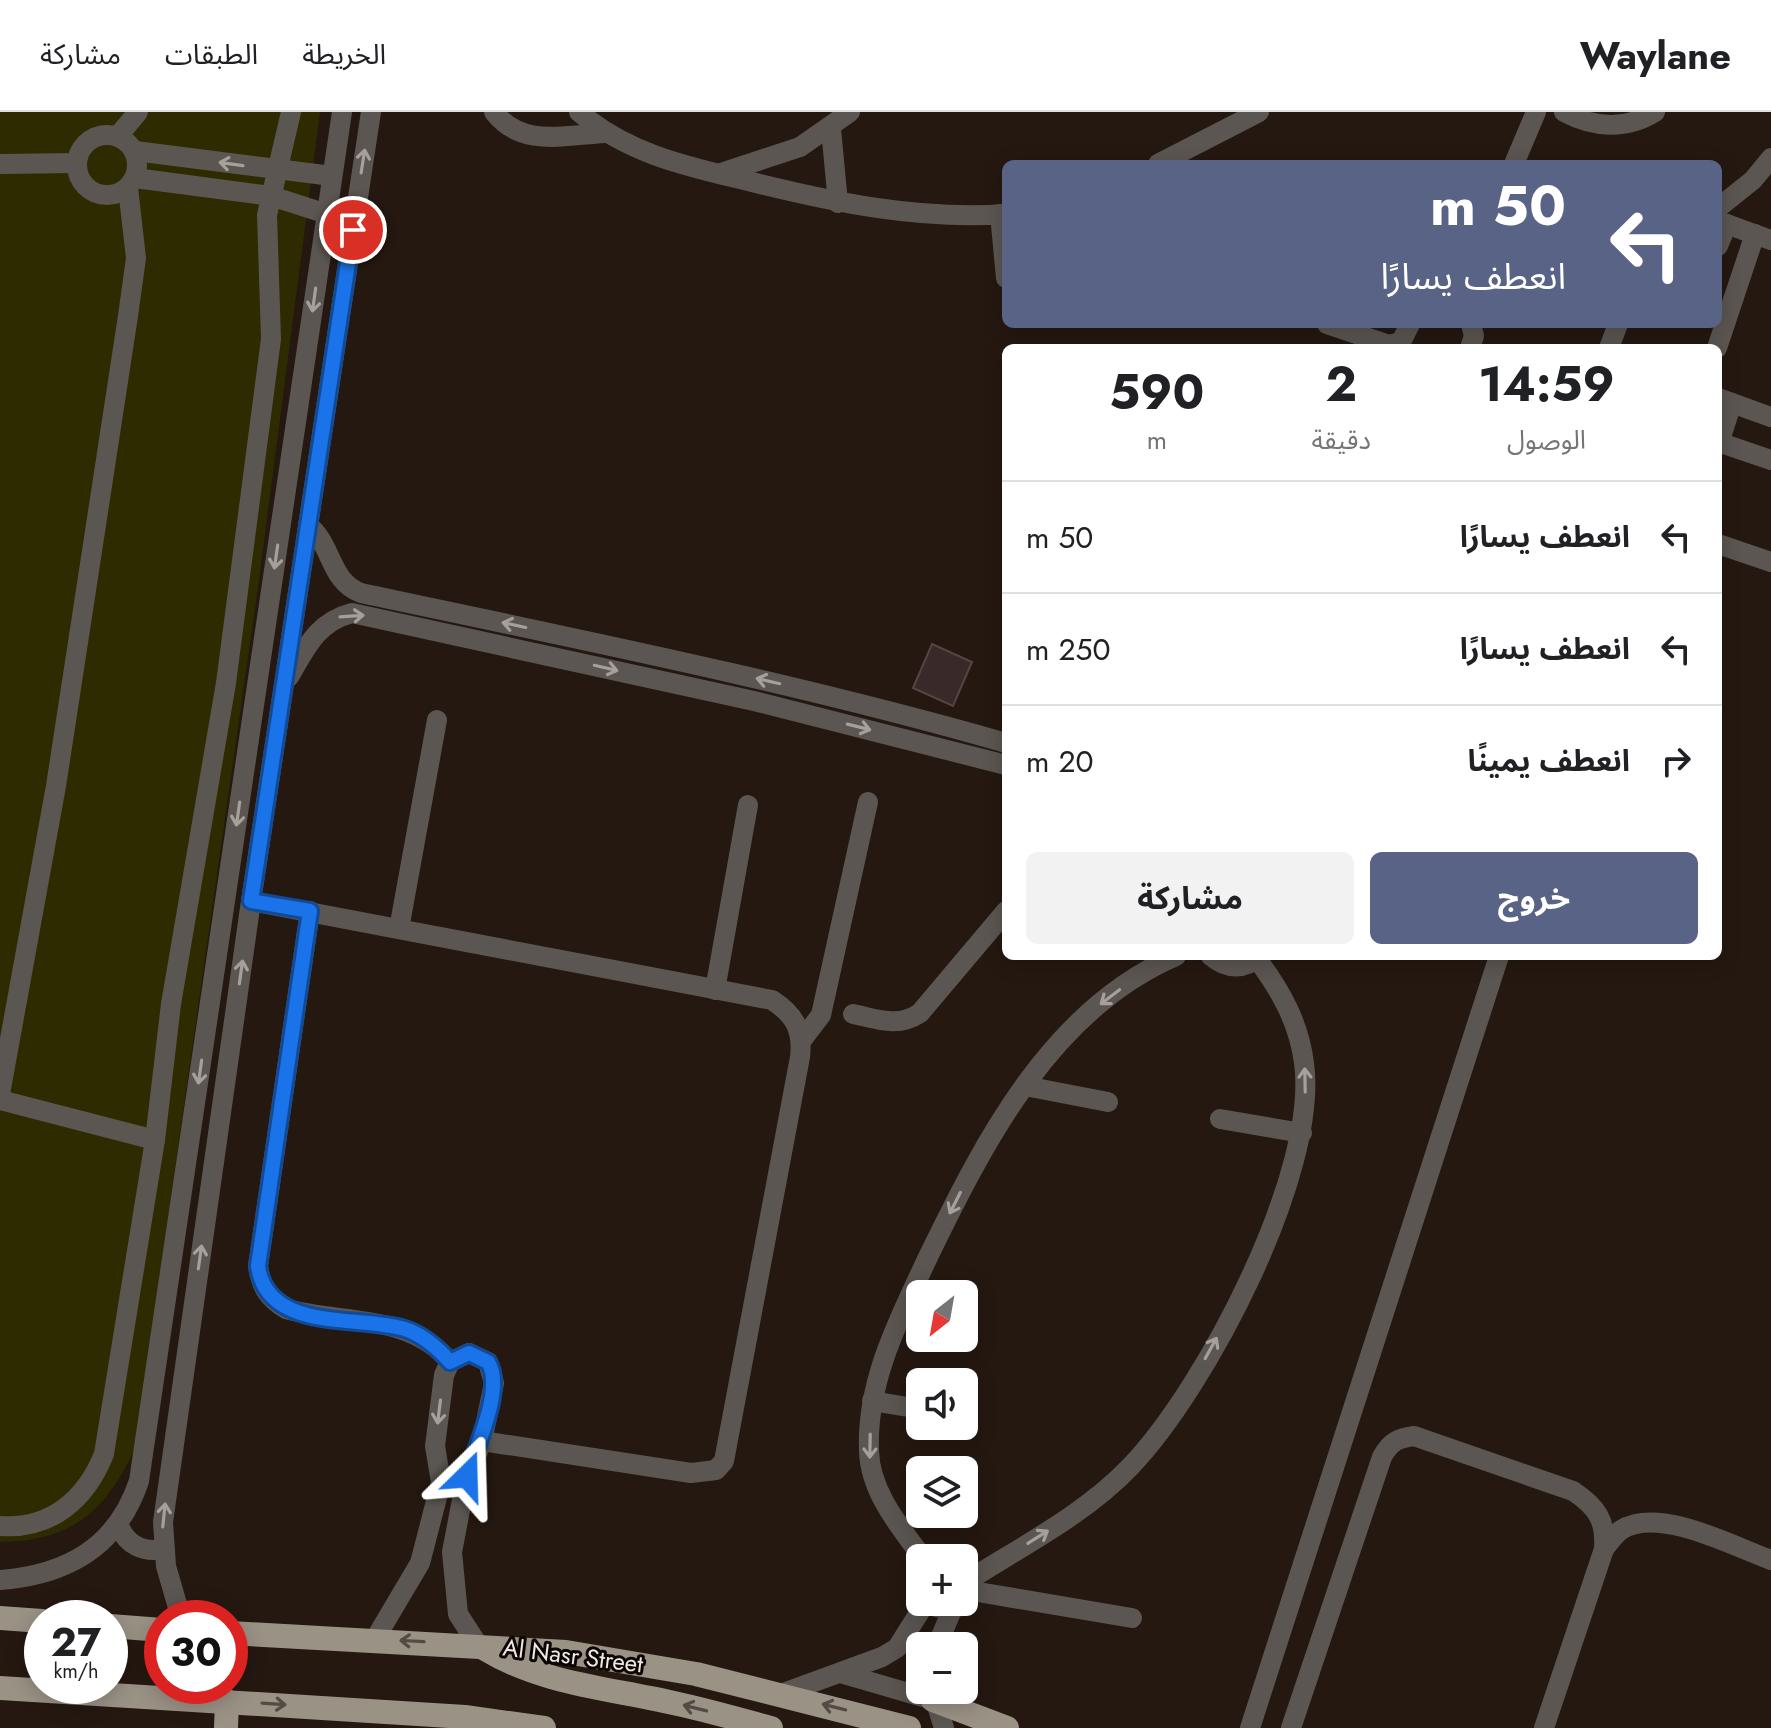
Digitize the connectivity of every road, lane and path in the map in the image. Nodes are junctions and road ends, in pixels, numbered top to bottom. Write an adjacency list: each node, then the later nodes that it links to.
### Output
1 (138, 112): 14 (street)
2 (291, 112): 22 (street)
3 (342, 112): 24 (street)
4 (371, 112): 45 (street, one-way to 4)
5 (494, 112): 13 (street)
6 (579, 112): 13 (street)
7 (850, 112): 12 (street)
8 (1259, 112): 18 (street)
9 (1536, 112): 19 (street)
10 (1564, 112): 11 (street)
11 (1655, 112)
12 (831, 129): 16 (street); 28 (street)
13 (605, 133): 23 (street)
14 (118, 136): 15 (street); 20 (street)
15 (135, 151): 22 (street, one-way to 15); 25 (street)
16 (786, 153): 23 (street); 26 (street)
17 (1771, 158): 31 (street)
18 (1166, 160)
19 (1516, 160)
20 (77, 163): 21 (street); 25 (street)
21 (0, 164)
22 (277, 170): 24 (street); 27 (street)
23 (719, 174): 26 (street)
24 (332, 176): 29 (street)
25 (132, 183): 27 (street); 67 (street)
26 (786, 190): 28 (street)
27 (271, 196): 29 (street); 71 (street)
28 (838, 203): 30 (street)
29 (327, 214): 79 (street, one-way to 79)
30 (1002, 214)
31 (1722, 217)
32 (1722, 218): 33 (street)
33 (1763, 237): 34 (street)
34 (1726, 292): 35 (street)
35 (1722, 317)
36 (1339, 328): 38 (street)
37 (1408, 328): 39 (street)
38 (1386, 344)
39 (1393, 344)
40 (1725, 401): 41 (street); 42 (street)
41 (1771, 417)
42 (1722, 422)
43 (1722, 444): 44 (street)
44 (1771, 460)
45 (308, 525): 48 (street); 50 (street, one-way to 45)
46 (1722, 545): 47 (street)
47 (1771, 562)
48 (283, 687): 51 (street, one-way to 51); 54 (street)
49 (437, 720): 57 (street)
50 (1002, 742)
51 (1002, 764)
52 (868, 802): 65 (street)
53 (748, 805): 63 (street)
54 (251, 901): 55 (street); 81 (street, one-way to 54)
55 (310, 911): 57 (street); 72 (street)
56 (1002, 916): 64 (street)
57 (399, 929): 63 (street)
58 (1164, 960): 66 (street, one-way to 66)
59 (1220, 960): 60 (street)
60 (1254, 960)
61 (1260, 960): 70 (street, one-way to 61)
62 (1498, 960): 112 (street)
63 (715, 990): 65 (street)
64 (853, 1014)
65 (802, 1040): 75 (street)
66 (1025, 1086): 68 (street); 73 (street, one-way to 73)
67 (0, 1097): 71 (street)
68 (1108, 1102)
69 (1220, 1119): 70 (street)
70 (1302, 1133): 86 (street, one-way to 70)
71 (155, 1140): 78 (street)
72 (450, 1362): 75 (street); 76 (street, one-way to 76)
73 (872, 1401): 74 (street); 80 (street, one-way to 80)
74 (906, 1407)
75 (482, 1441): 77 (street)
76 (441, 1471): 77 (street); 83 (street)
77 (467, 1476): 85 (street)
78 (0, 1526)
79 (119, 1526): 81 (street); 87 (street)
80 (913, 1544)
81 (164, 1549): 89 (street)
82 (1604, 1549): 84 (street); 113 (street); 114 (street)
83 (422, 1555): 85 (street); 95 (street)
84 (1771, 1560)
85 (452, 1561): 96 (street)
86 (978, 1572)
87 (0, 1580)
88 (978, 1580): 92 (street)
89 (175, 1600)
90 (917, 1616): 97 (street)
91 (0, 1618): 93 (main road)
92 (1132, 1618)
93 (24, 1620)
94 (248, 1634): 95 (main road, Al Nasr Street)
95 (375, 1639): 96 (main road, Al Nasr Street, one-way to 95)
96 (478, 1645): 100 (main road, Al Nasr Street); 108 (main road, one-way to 96)
97 (840, 1673): 99 (street); 100 (street)
98 (0, 1688): 101 (main road)
99 (906, 1689)
100 (781, 1694): 109 (main road, Al Nasr Street, one-way to 100)
101 (144, 1696)
102 (248, 1702): 107 (main road, one-way to 107)
103 (227, 1704): 106 (main road)
104 (935, 1704): 110 (street)
105 (952, 1704): 111 (main road)
106 (226, 1728)
107 (544, 1728)
108 (771, 1728)
109 (909, 1728)
110 (944, 1728)
111 (1007, 1728)
112 (1250, 1728)
113 (1291, 1728)
114 (1544, 1728)

